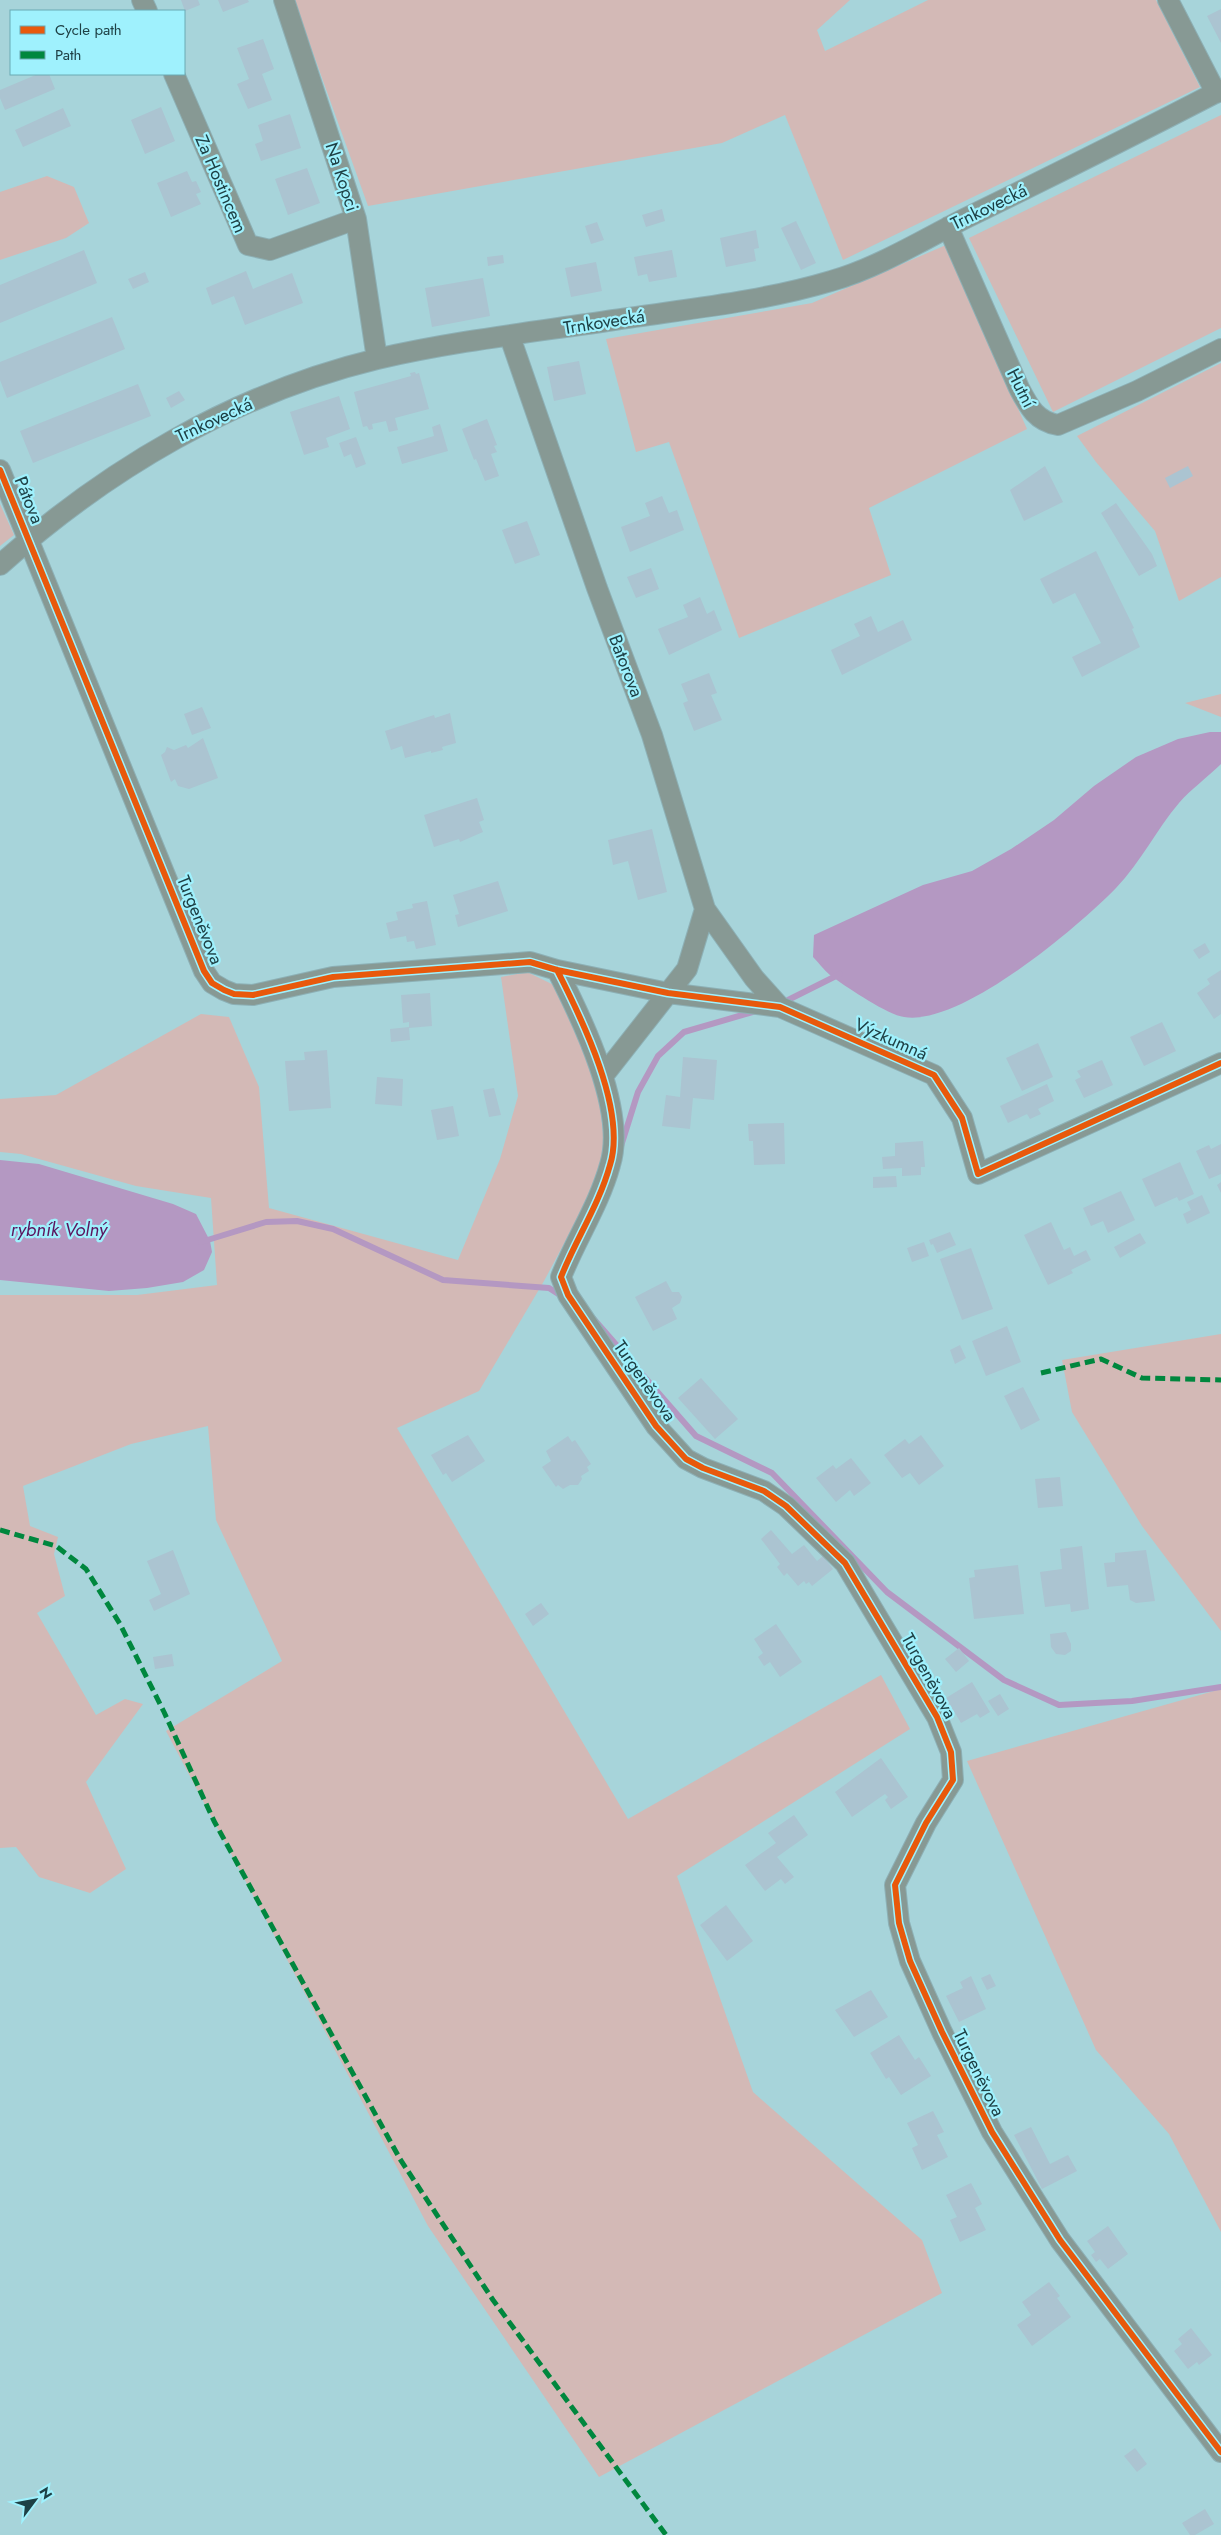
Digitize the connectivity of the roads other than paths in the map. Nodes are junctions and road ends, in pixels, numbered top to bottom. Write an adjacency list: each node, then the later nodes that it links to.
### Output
1 (284, 0): 5 (street, Na Kopci)
2 (1168, 0): 4 (street)
3 (174, 75): 5 (street, Za Hostincem)
4 (1219, 92): 6 (street, Trnkovecká)
5 (356, 219): 9 (street, Na Kopci)
6 (948, 227): 7 (street, Trnkovecká); 8 (street, Hutní)
7 (510, 336): 9 (street, Trnkovecká); 13 (street, Batorova)
8 (1221, 348)
9 (378, 359): 11 (street, Trnkovecká)
10 (0, 470): 11 (street, Pátova)
11 (30, 541): 12 (street, Trnkovecká); 14 (street, Turgeněvova)
12 (0, 566)
13 (705, 909): 15 (street); 16 (street, Batorova)
14 (558, 970): 15 (street, Výzkumná); 18 (street, Turgeněvova)
15 (668, 993): 16 (street, Výzkumná); 18 (street)
16 (780, 1006): 17 (street, Výzkumná)
17 (1221, 1063)
18 (604, 1076): 19 (street, Turgeněvova)
19 (1221, 2452)

